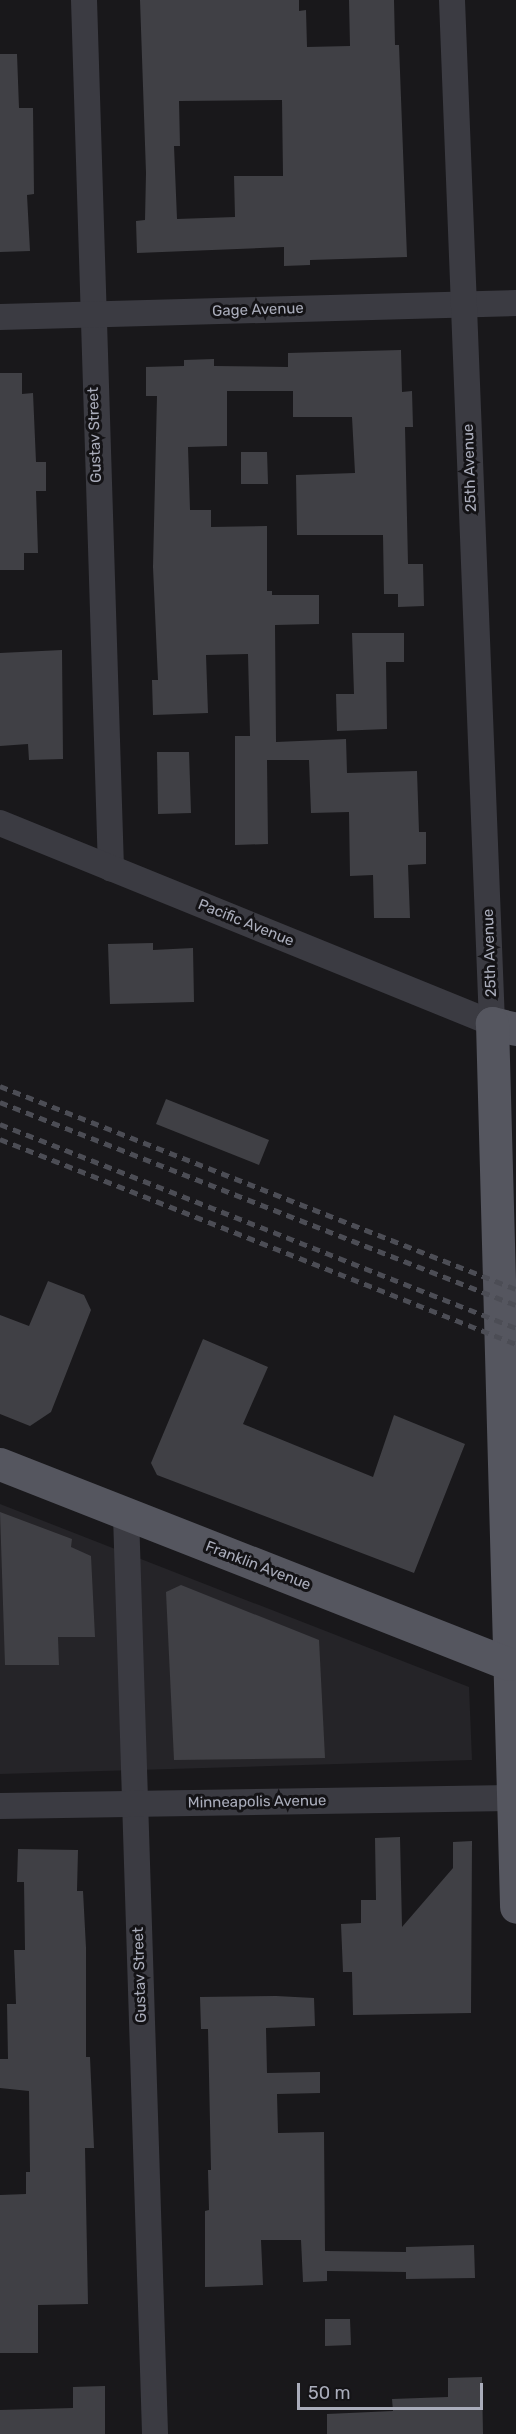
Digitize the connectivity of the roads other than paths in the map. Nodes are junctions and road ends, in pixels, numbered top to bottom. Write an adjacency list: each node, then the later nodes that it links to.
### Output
1 (84, 0): 5 (street, Gustav Street)
2 (452, 0): 4 (street, 25th Avenue)
3 (516, 303): 4 (street, Gage Avenue)
4 (464, 305): 5 (street, Gage Avenue); 9 (street, 25th Avenue)
5 (91, 315): 6 (street, Gage Avenue); 8 (street, Gustav Street)
6 (0, 317)
7 (0, 823): 8 (street, Pacific Avenue)
8 (111, 869): 9 (street, Pacific Avenue)
9 (504, 1026): 12 (main road, 25th Avenue)
10 (0, 1464): 11 (main road, Franklin Avenue)
11 (126, 1515): 12 (main road, Franklin Avenue); 14 (street, Gustav Street)
12 (512, 1665): 13 (main road, 25th Avenue)
13 (513, 1798): 14 (street, Minneapolis Avenue); 16 (main road, 25th Avenue)
14 (135, 1804): 15 (street, Minneapolis Avenue); 17 (street, Gustav Street)
15 (0, 1806)
16 (516, 1907)
17 (155, 2434)

